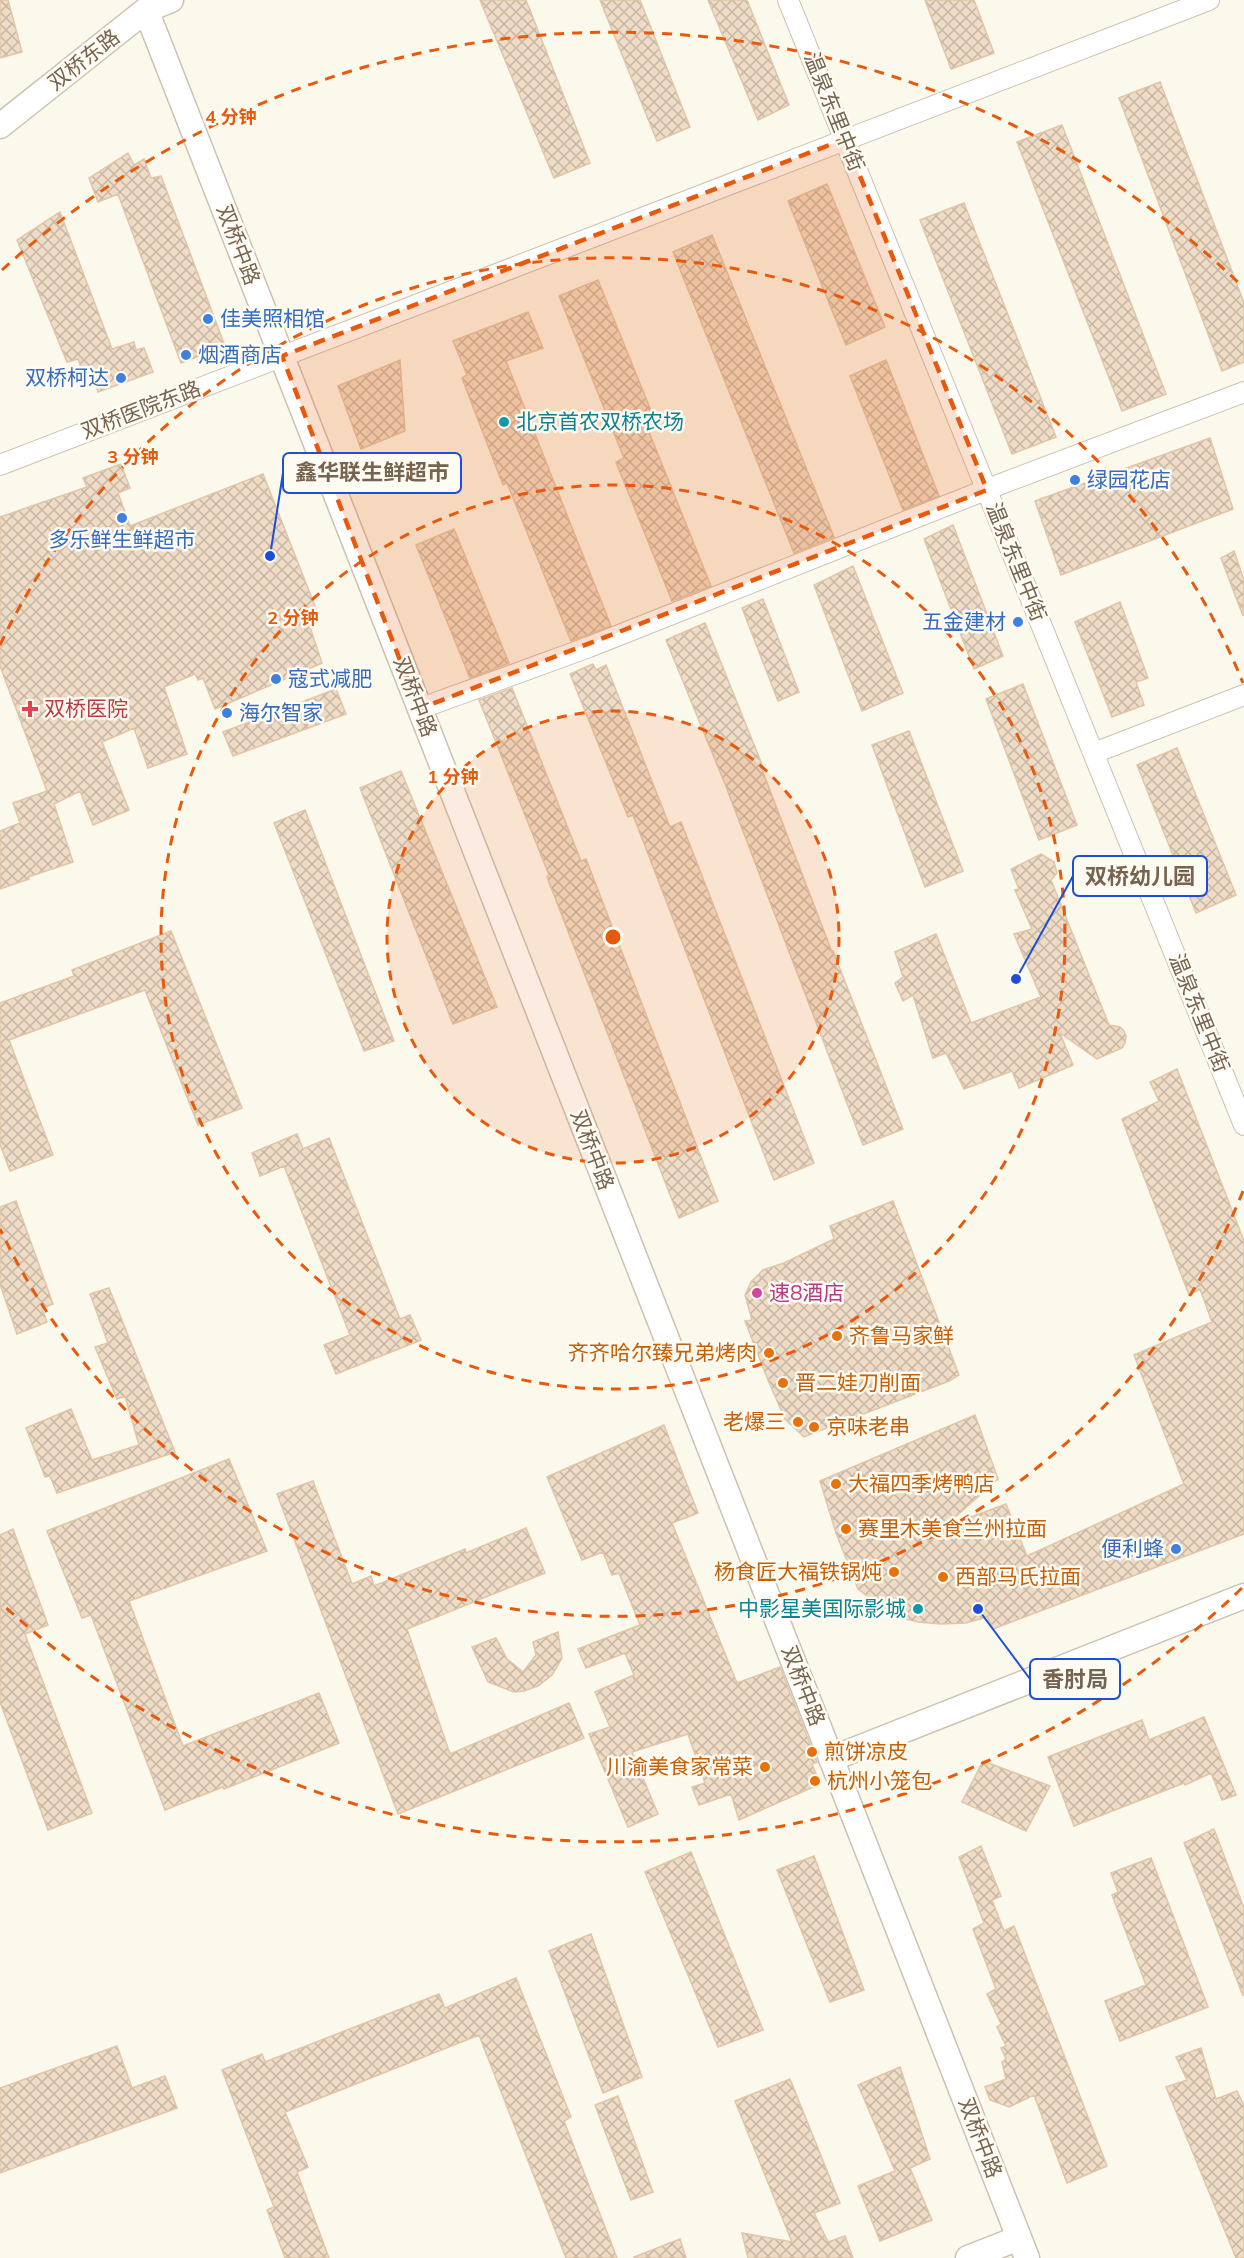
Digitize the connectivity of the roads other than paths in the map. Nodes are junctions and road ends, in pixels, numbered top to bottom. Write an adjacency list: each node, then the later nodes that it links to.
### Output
1 (171, 0): 4 (street, 双桥东路)
2 (788, 0): 6 (street, 温泉东里中街)
3 (1209, 0): 6 (street, 双桥医院东路)
4 (146, 10): 5 (street, 双桥东路); 7 (street, 双桥中路)
5 (0, 126)
6 (845, 139): 7 (street, 双桥医院东路); 10 (street, 温泉东里中街)
7 (282, 356): 9 (street, 双桥医院东路); 12 (street, 双桥中路)
8 (1244, 392): 10 (street)
9 (0, 465)
10 (987, 490): 12 (street); 13 (street, 温泉东里中街)
11 (1244, 695): 13 (street)
12 (419, 709): 16 (street, 双桥中路)
13 (1094, 753): 14 (street, 温泉东里中街)
14 (1244, 1125)
15 (1244, 1596): 16 (street)
16 (831, 1759): 17 (street, 双桥中路)
17 (1023, 2248): 18 (street, 双桥中路)
18 (968, 2258)

